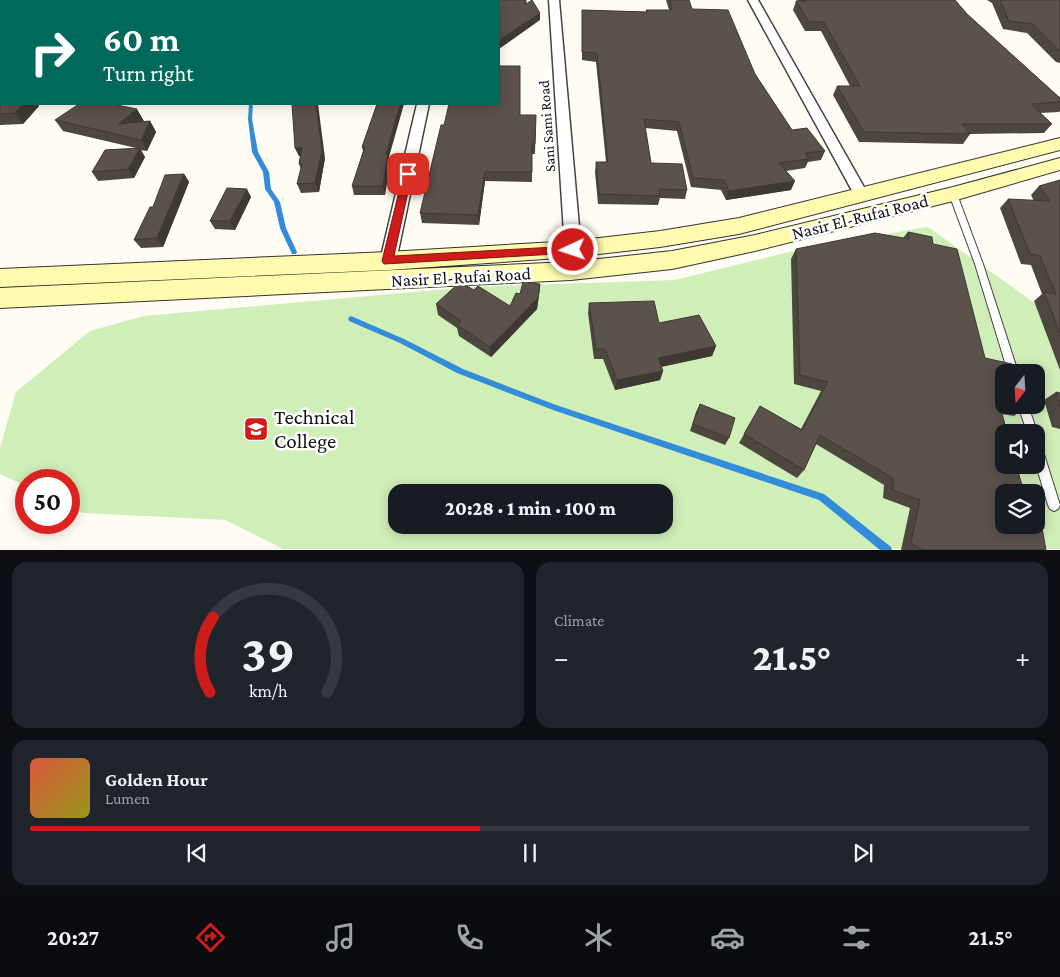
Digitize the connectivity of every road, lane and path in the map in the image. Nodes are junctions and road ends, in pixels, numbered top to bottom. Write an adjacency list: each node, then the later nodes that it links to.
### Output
1 (554, 0): 8 (street, Sani Sami Road)
2 (753, 0): 7 (street)
3 (423, 105): 9 (street)
4 (1060, 144): 7 (main road, Nasir El-Rufai Road)
5 (1060, 164): 6 (main road, Nasir El-Rufai Road)
6 (953, 194): 11 (main road, Nasir El-Rufai Road); 13 (lane)
7 (862, 196): 8 (main road, Nasir El-Rufai Road)
8 (573, 250): 9 (main road, Nasir El-Rufai Road)
9 (388, 261): 11 (main road, Nasir El-Rufai Road)
10 (0, 278): 11 (main road, Nasir El-Rufai Road)
11 (139, 282): 12 (main road, Nasir El-Rufai Road)
12 (0, 298)
13 (1010, 364)
14 (1044, 474): 15 (lane)
15 (1054, 505)

